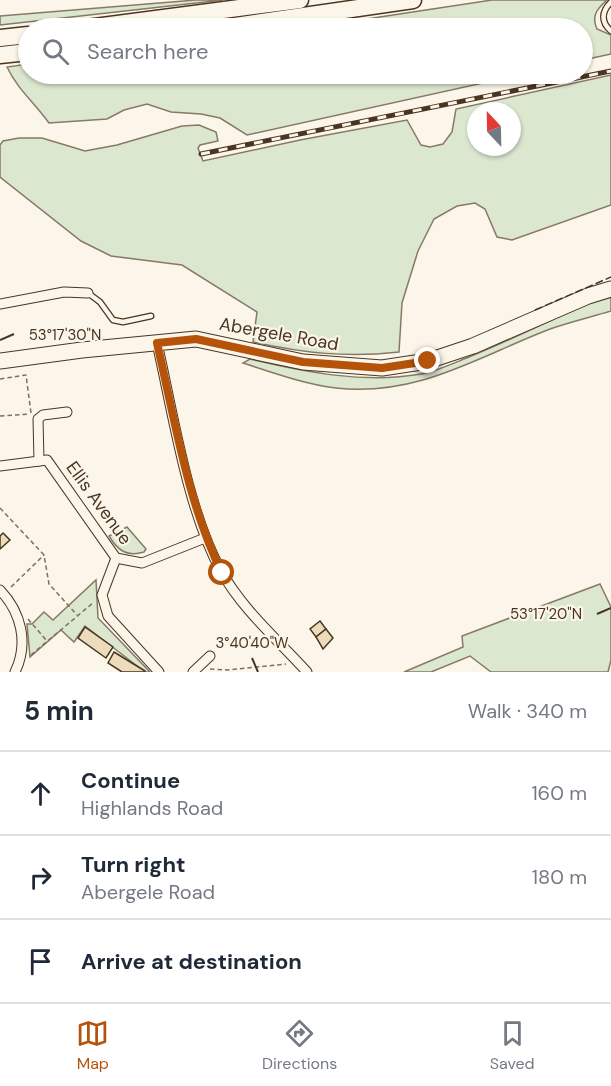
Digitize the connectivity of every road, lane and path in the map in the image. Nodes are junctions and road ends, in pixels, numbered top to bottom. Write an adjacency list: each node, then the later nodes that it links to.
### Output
1 (300, 0): 4 (highway)
2 (413, 0): 5 (highway)
3 (611, 2): 6 (lane)
4 (163, 18)
5 (290, 18)
6 (611, 31)
7 (18, 36): 8 (highway)
8 (0, 38)
9 (18, 53): 10 (highway)
10 (0, 55)
11 (611, 289): 15 (main road, Abergele Road)
12 (88, 293): 13 (street); 14 (lane)
13 (0, 304)
14 (151, 316)
15 (157, 343): 16 (main road, Abergele Road); 23 (street)
16 (0, 361)
17 (0, 379): 19 (path)
18 (67, 412): 20 (street)
19 (0, 416)
20 (39, 461): 21 (street, Ellis Avenue); 25 (street, Ellis Avenue)
21 (0, 466)
22 (0, 508): 24 (path)
23 (205, 538): 25 (street, Ellis Avenue); 32 (street)
24 (44, 555): 26 (path); 29 (path)
25 (116, 558): 27 (street)
26 (2, 592): 28 (street)
27 (102, 596): 29 (path); 35 (street)
28 (15, 607): 30 (path); 33 (street)
29 (78, 615): 30 (path)
30 (48, 641): 33 (path)
31 (210, 656): 34 (street)
32 (299, 663): 34 (path); 36 (street)
33 (16, 670)
34 (195, 670)
35 (159, 672)
36 (307, 672)

